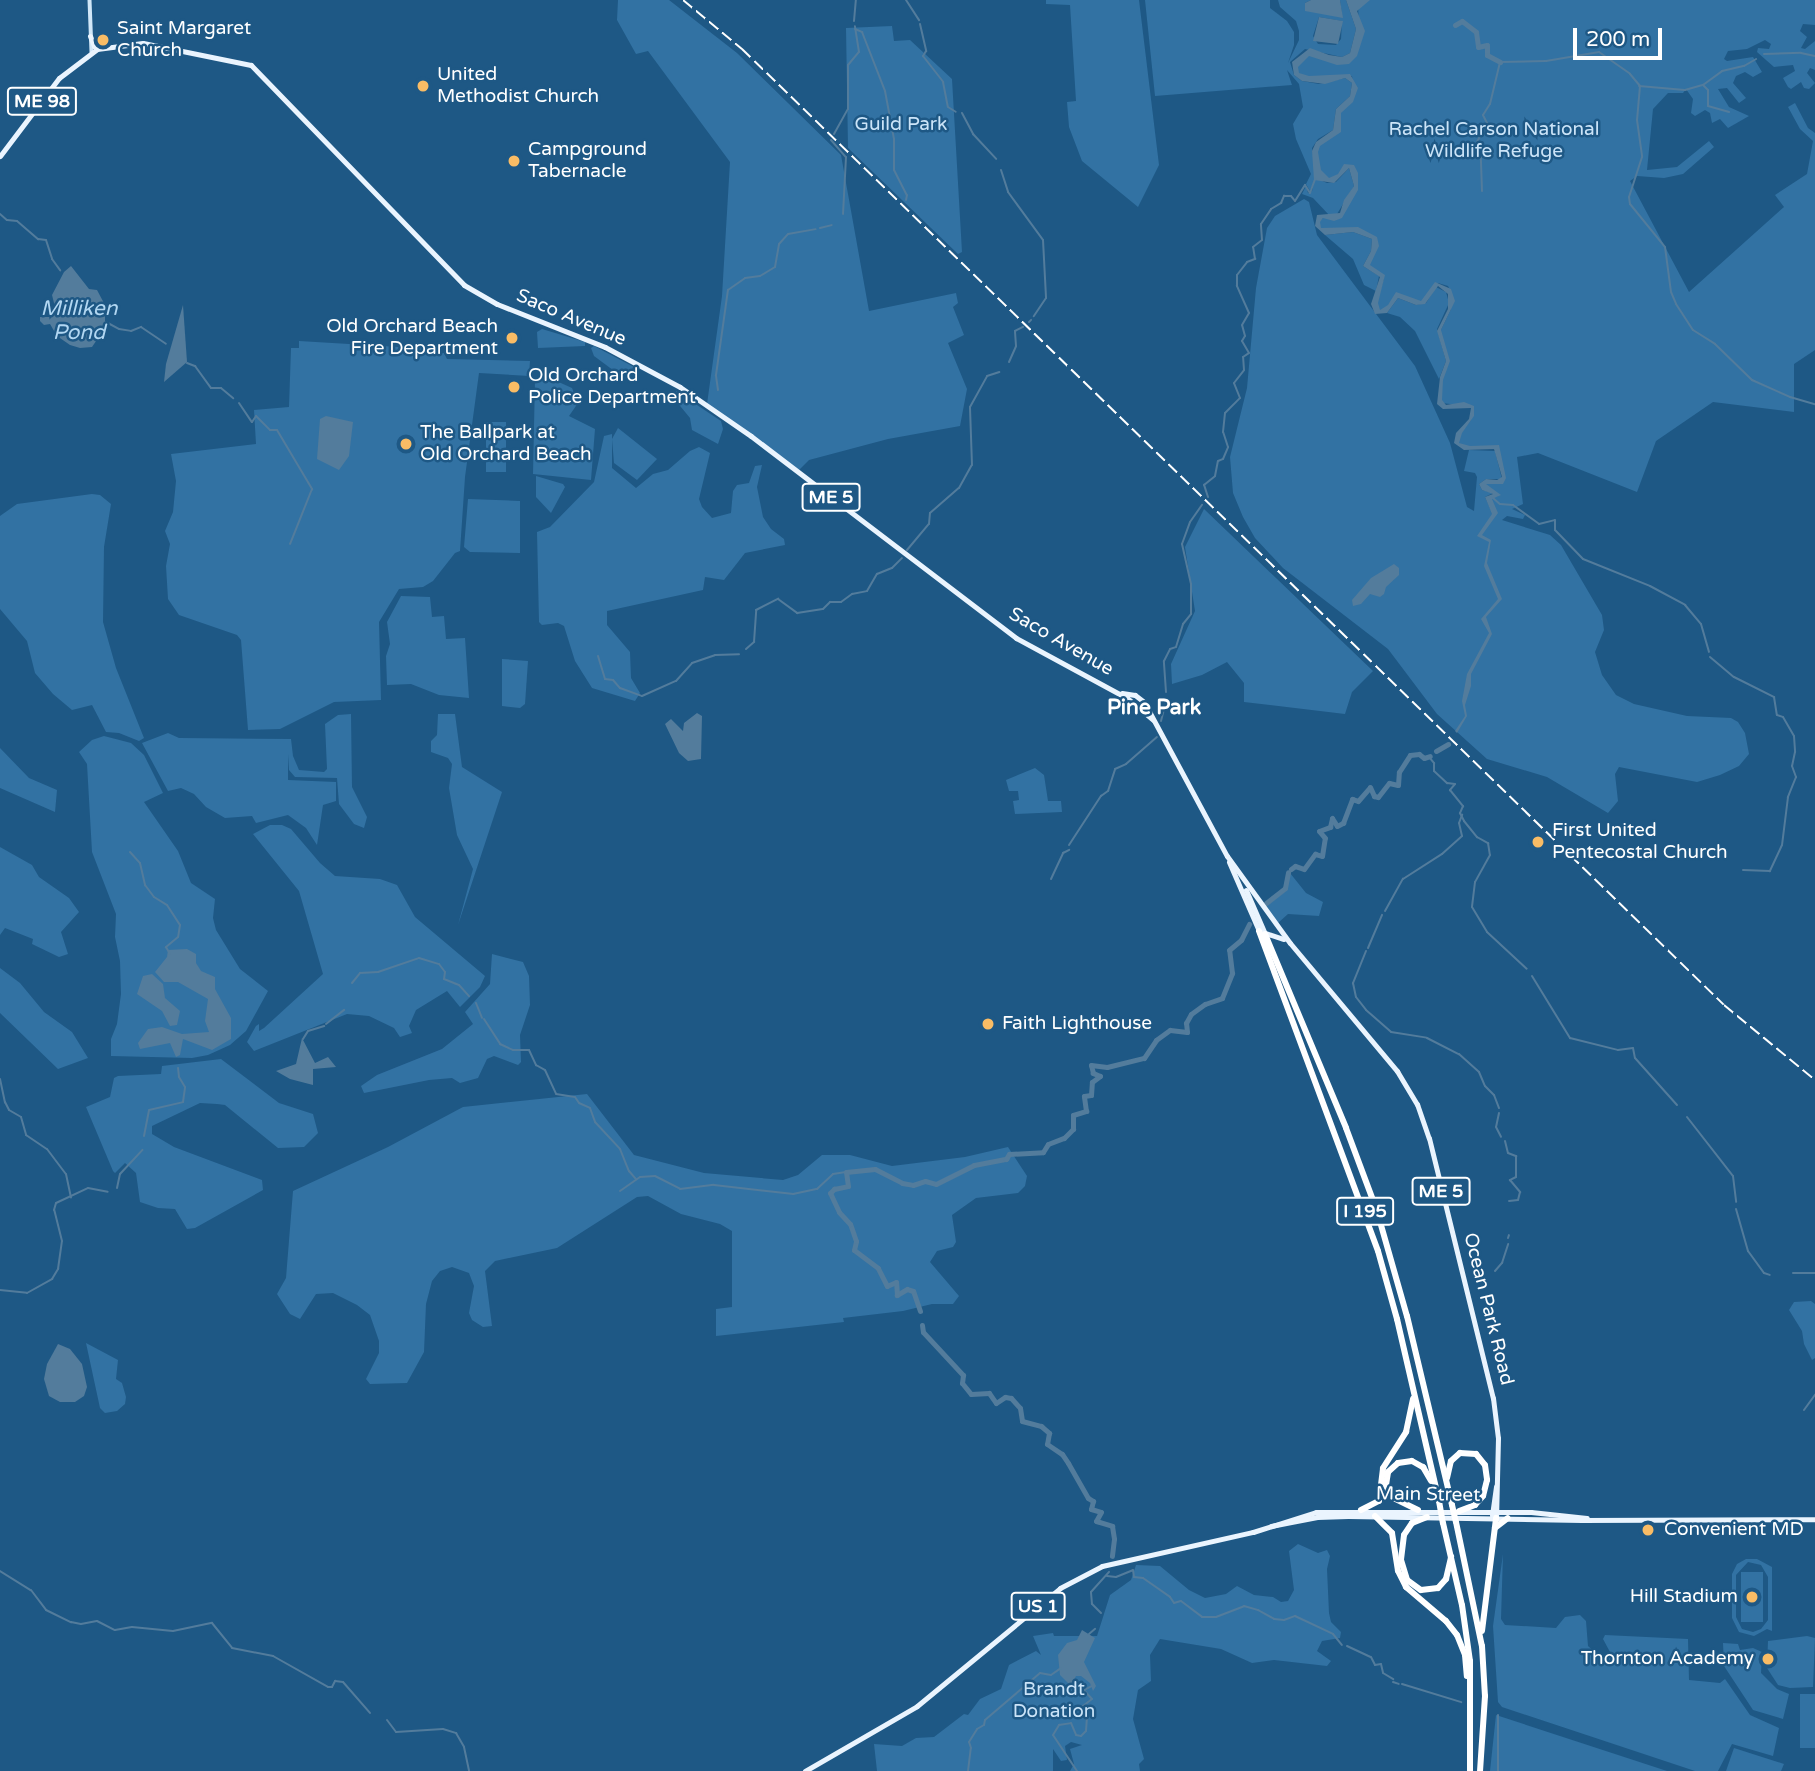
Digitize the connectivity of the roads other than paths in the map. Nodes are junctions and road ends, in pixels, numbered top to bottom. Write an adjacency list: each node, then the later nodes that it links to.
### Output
1 (90, 0): 2 (main road)
2 (90, 36): 3 (main road); 4 (main road)
3 (106, 47): 4 (main road, Saco Avenue / ME 5); 6 (main road, Saco Avenue / ME 5)
4 (92, 52): 5 (main road, ME 98)
5 (0, 156)
6 (1119, 693): 7 (main road, Saco Avenue / ME 5); 8 (main road, Saco Avenue / ME 5)
7 (1141, 698): 8 (main road); 9 (main road)
8 (1134, 702): 9 (main road, Saco Avenue / ME 5)
9 (1153, 720): 10 (main road, Ocean Park Road / ME 5)
10 (1227, 856): 11 (main road, Ocean Park Road / ME 5); 13 (main road, Ocean Park Road / ME 5)
11 (1236, 869): 12 (main road, Ocean Park Road / ME 5); 13 (main road)
12 (1278, 928): 14 (main road); 15 (main road, Ocean Park Road / ME 5)
13 (1262, 932): 14 (main road, Ocean Park Road / ME 5); 16 (highway, I 195); 17 (highway, I 195)
14 (1274, 935): 15 (main road, Ocean Park Road / ME 5)
15 (1290, 943): 22 (main road, Ocean Park Road / ME 5)
16 (1413, 1386): 18 (highway, I 195); 19 (highway)
17 (1447, 1483): 21 (highway); 31 (highway, I 195, bridge)
18 (1438, 1501): 20 (highway); 30 (highway, I 195, bridge)
19 (1361, 1510): 20 (main road, Main Street / US 1); 28 (main road, Main Street / US 1)
20 (1418, 1510): 21 (main road, Main Street / US 1)
21 (1459, 1511): 22 (main road, Main Street / US 1)
22 (1494, 1514): 24 (main road, Main Street / US 1); 25 (main road, Main Street / US 1); 26 (main road, Main Street / US 1); 29 (highway)
23 (1375, 1516): 24 (main road, Main Street / US 1); 28 (main road, Main Street / US 1); 32 (highway)
24 (1427, 1517): 30 (highway)
25 (1508, 1518): 26 (main road, Main Street / US 1); 29 (highway)
26 (1587, 1518): 27 (main road, Main Street / US 1)
27 (1815, 1519)
28 (1271, 1526): 33 (main road, Main Street / US 1)
29 (1495, 1528): 31 (highway)
30 (1451, 1556): 32 (highway, I 195)
31 (1481, 1640): 35 (highway, I 195)
32 (1472, 1723): 34 (highway, I 195)
33 (804, 1771)
34 (1470, 1771)
35 (1480, 1771)

